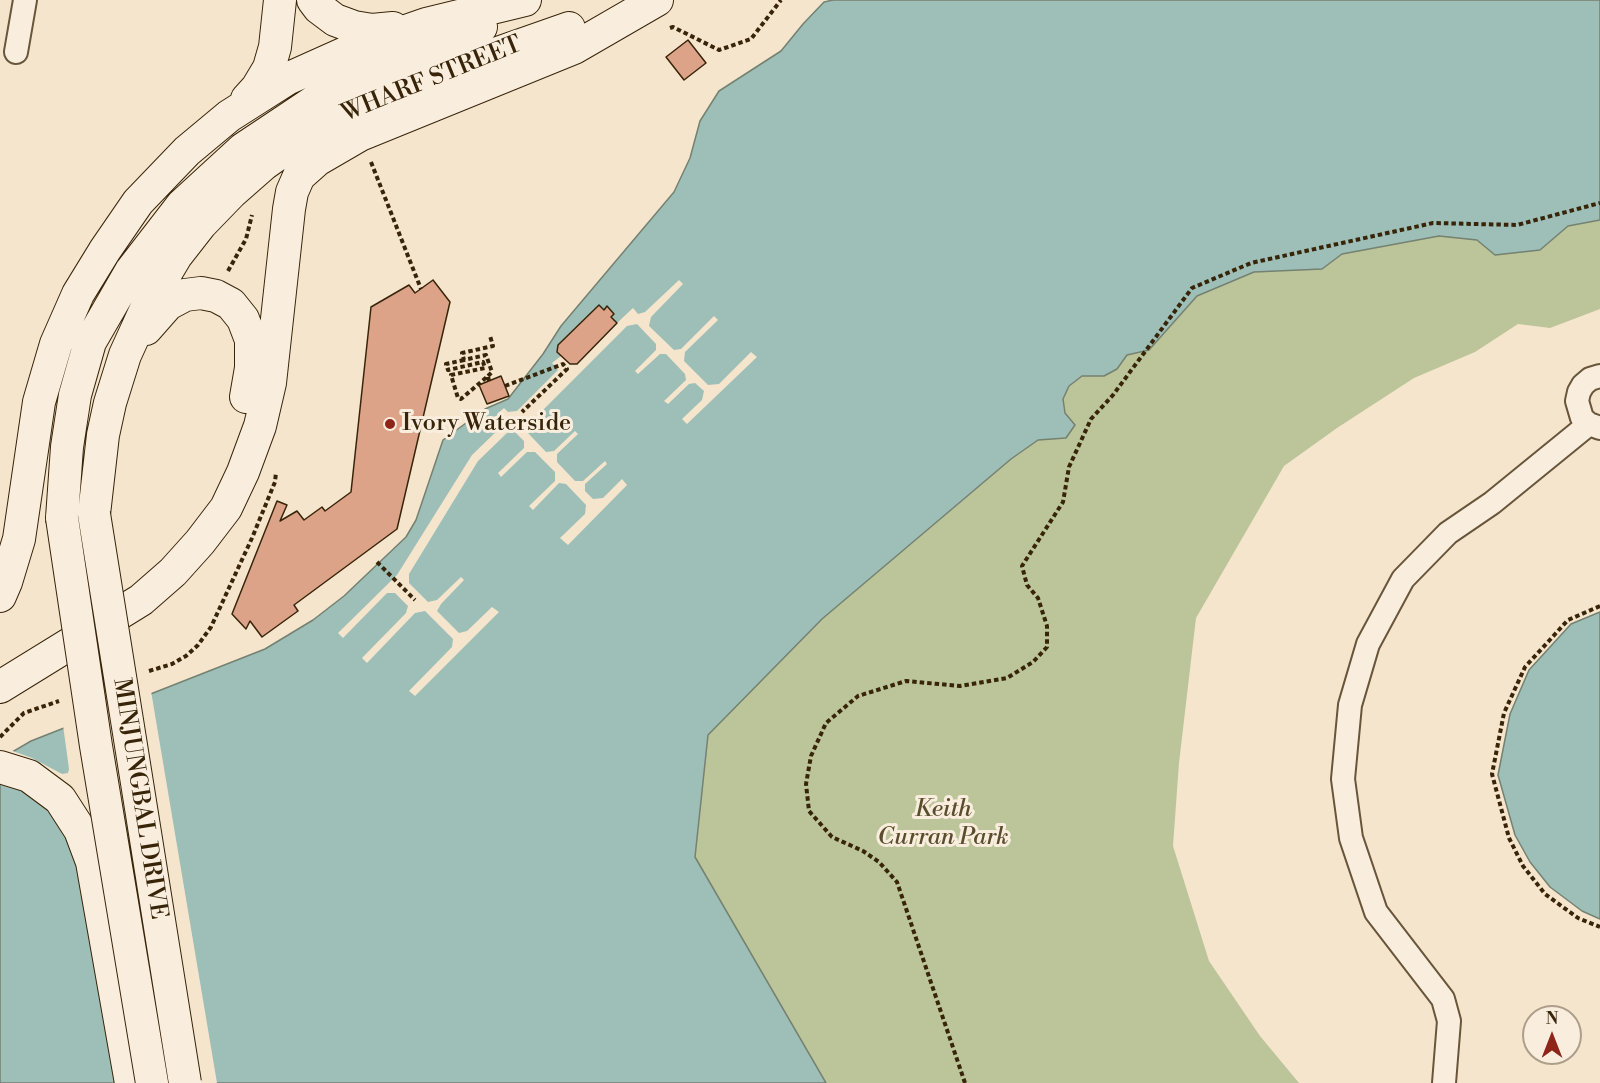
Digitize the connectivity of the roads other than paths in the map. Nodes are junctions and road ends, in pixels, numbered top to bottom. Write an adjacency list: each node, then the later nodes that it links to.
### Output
1 (25, 0): 9 (street)
2 (280, 0): 10 (main road)
3 (314, 0): 8 (main road)
4 (525, 0): 8 (main road)
5 (545, 0): 15 (main road, WHARF STREET)
6 (649, 0): 11 (main road, WHARF STREET)
7 (657, 0): 18 (main road)
8 (426, 24): 10 (main road)
9 (16, 52)
10 (229, 116): 16 (main road)
11 (125, 355): 14 (main road, WHARF STREET); 17 (main road)
12 (1600, 376): 13 (street)
13 (1594, 426): 23 (street)
14 (94, 514): 22 (main road, MINJUNGBAL DRIVE, bridge)
15 (62, 518): 21 (main road, MINJUNGBAL DRIVE, bridge)
16 (0, 596)
17 (0, 665)
18 (0, 687)
19 (0, 767): 20 (main road)
20 (131, 1083)
21 (152, 1083)
22 (185, 1083)
23 (1444, 1083)

